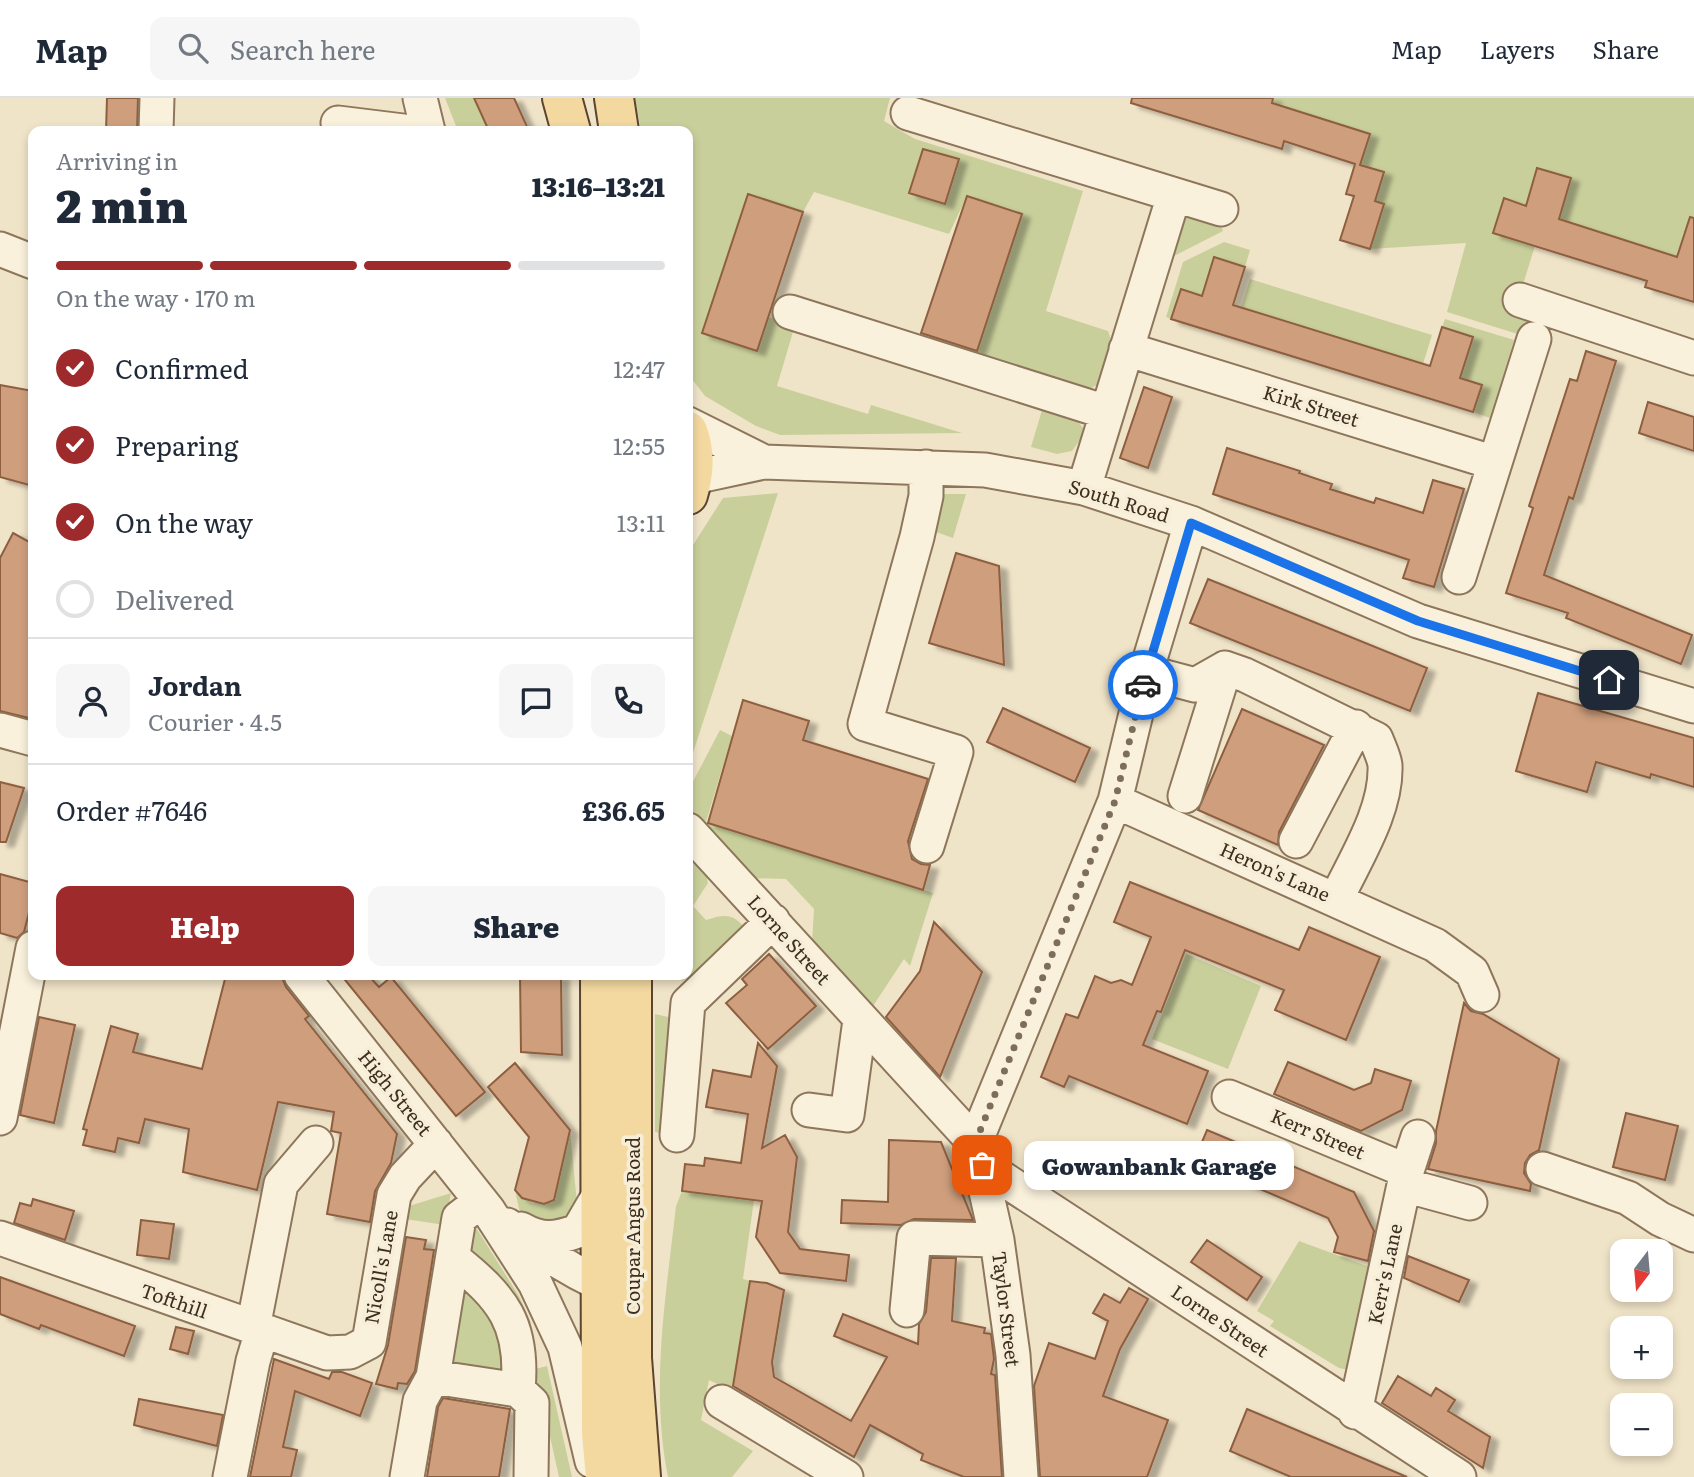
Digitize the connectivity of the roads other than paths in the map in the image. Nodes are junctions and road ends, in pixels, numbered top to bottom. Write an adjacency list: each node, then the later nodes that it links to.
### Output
1 (158, 98): 7 (street)
2 (420, 98): 9 (street)
3 (562, 98): 10 (main road)
4 (614, 98): 11 (main road)
5 (908, 113): 12 (street)
6 (338, 123): 8 (street)
7 (156, 126)
8 (362, 126)
9 (427, 126)
10 (569, 126)
11 (618, 126)
12 (1174, 195): 13 (street); 19 (street)
13 (1221, 209)
14 (0, 249): 15 (street)
15 (28, 260)
16 (1520, 300): 20 (street)
17 (790, 312): 21 (street)
18 (1534, 339): 24 (street)
19 (1126, 349): 21 (street); 24 (street, Kirk Street)
20 (1694, 358)
21 (1106, 412): 27 (street)
22 (693, 426): 23 (street, South Road)
23 (764, 462): 25 (street, South Road); 26 (street, South Road)
24 (1495, 463): 29 (street)
25 (926, 467): 27 (street, South Road); 40 (street)
26 (693, 485)
27 (1084, 488): 28 (street, South Road)
28 (1191, 523): 31 (street); 32 (street, South Road)
29 (1459, 577)
30 (1225, 668): 31 (street); 33 (street); 36 (street)
31 (1146, 671): 37 (street)
32 (1694, 706)
33 (1356, 727): 39 (street); 41 (street)
34 (0, 730): 35 (street)
35 (28, 738)
36 (1185, 796)
37 (1115, 801): 41 (street, Heron's Lane); 56 (street)
38 (693, 835): 42 (street, Lorne Street)
39 (1296, 841)
40 (927, 846)
41 (1336, 900): 47 (street, Heron's Lane)
42 (773, 921): 48 (street, Lorne Street); 52 (street)
43 (28, 973): 50 (street)
44 (305, 980): 55 (street, High Street)
45 (600, 980): 59 (main road, Coupar Angus Road)
46 (632, 980): 66 (main road, Coupar Angus Road)
47 (1482, 995)
48 (860, 1020): 51 (street); 56 (street, Lorne Street)
49 (1229, 1097): 58 (street, Kerr Street)
50 (1, 1105)
51 (809, 1110)
52 (677, 1135)
53 (1418, 1137): 58 (street, Kerr's Lane)
54 (316, 1143): 68 (street)
55 (436, 1144): 61 (street, High Street); 69 (street, Nicoll's Lane)
56 (979, 1154): 64 (street, Taylor Street); 73 (street, Lorne Street)
57 (1543, 1169): 62 (street)
58 (1405, 1178): 60 (street, Kerr Street); 73 (street, Kerr's Lane)
59 (599, 1195): 61 (street, High Street); 66 (main road, Coupar Angus Road)
60 (1470, 1203)
61 (485, 1206): 65 (street); 66 (street, High Street); 77 (street, High Street)
62 (1694, 1235)
63 (0, 1238): 68 (street, Tofthill)
64 (997, 1240): 67 (street); 81 (street, Taylor Street)
65 (454, 1259): 70 (street); 71 (street)
66 (618, 1291): 78 (main road, Coupar Angus Road); 79 (main road, Coupar Angus Road)
67 (907, 1310)
68 (258, 1330): 69 (street, Tofthill); 74 (street)
69 (351, 1352)
70 (433, 1377): 71 (street); 75 (street)
71 (518, 1390): 76 (street)
72 (722, 1402): 80 (street)
73 (1355, 1412): 82 (street, Lorne Street)
74 (230, 1477)
75 (407, 1477)
76 (531, 1477)
77 (596, 1477)
78 (605, 1477)
79 (641, 1477)
80 (846, 1477)
81 (1021, 1477)
82 (1459, 1477)

